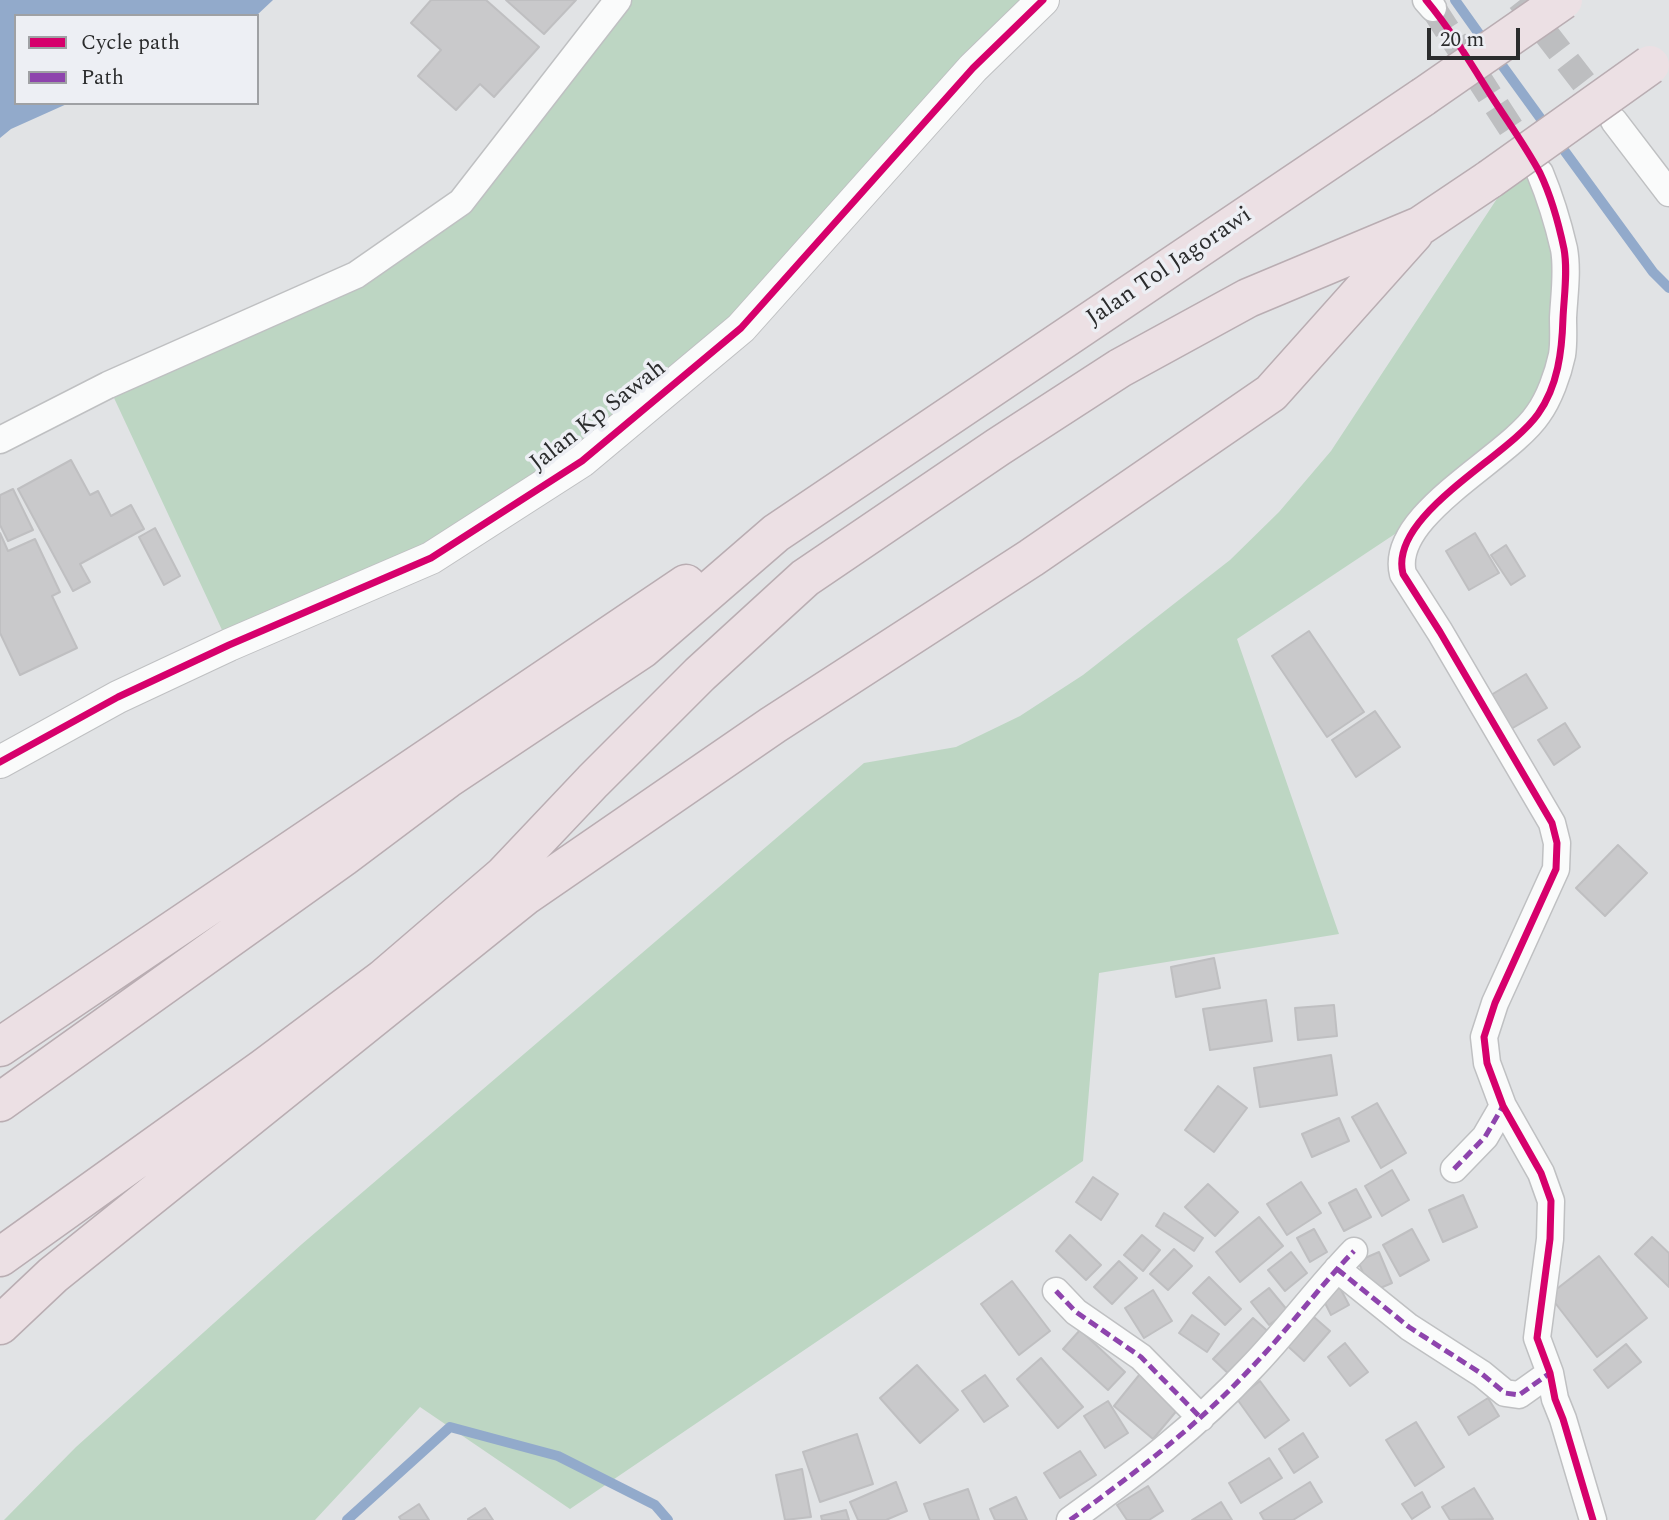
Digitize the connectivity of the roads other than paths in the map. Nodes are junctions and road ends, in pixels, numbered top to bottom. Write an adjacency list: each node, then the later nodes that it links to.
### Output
1 (618, 0): 9 (street)
2 (1043, 0): 11 (street, Jalan Kp Sawah)
3 (1563, 0): 10 (highway, Jalan Tol Jagorawi, bridge)
4 (1659, 58): 8 (highway, bridge)
5 (1614, 121): 7 (street)
6 (1540, 173): 14 (street)
7 (1669, 193)
8 (1420, 226): 16 (highway); 18 (highway)
9 (0, 440)
10 (776, 533): 12 (highway); 13 (highway)
11 (0, 762)
12 (0, 1048)
13 (0, 1102)
14 (1503, 1106): 15 (street); 19 (street)
15 (1454, 1169)
16 (0, 1257)
17 (1056, 1291): 20 (street)
18 (0, 1325)
19 (1550, 1373): 20 (street); 22 (street)
20 (1200, 1418): 21 (street)
21 (1070, 1520)
22 (1593, 1520)

